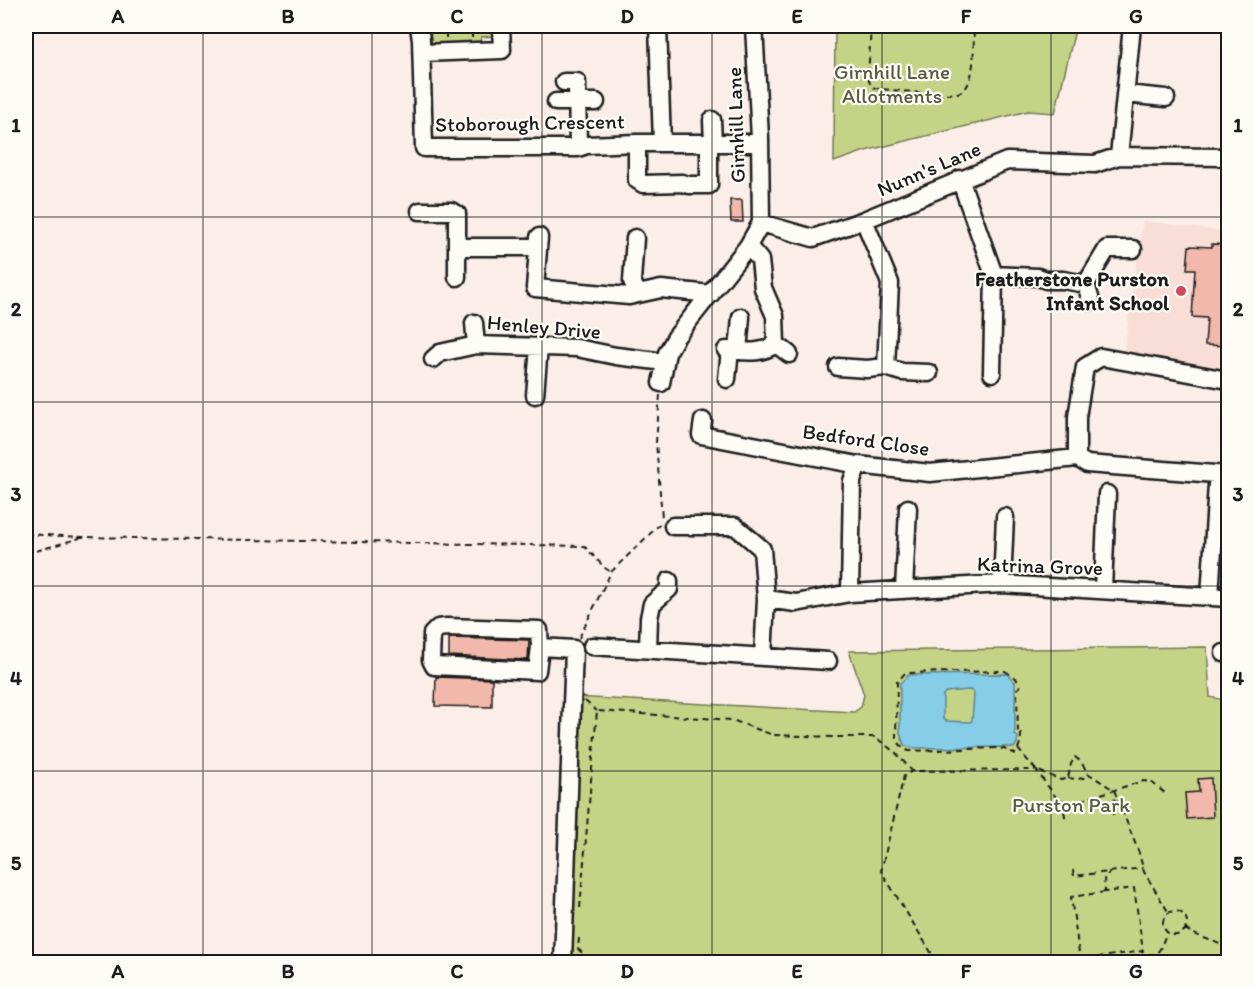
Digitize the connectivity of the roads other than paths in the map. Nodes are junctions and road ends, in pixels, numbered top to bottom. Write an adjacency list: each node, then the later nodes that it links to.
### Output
1 (419, 26): 6 (street, Stoborough Crescent)
2 (501, 26): 6 (street)
3 (658, 26): 15 (street)
4 (754, 26): 17 (street, Girnhill Lane)
5 (1132, 26): 8 (street)
6 (422, 53): 18 (street, Stoborough Crescent)
7 (564, 82): 11 (street)
8 (1125, 94): 9 (street); 19 (street)
9 (1166, 98)
10 (556, 102): 11 (street)
11 (577, 102): 12 (street); 18 (street)
12 (596, 102)
13 (712, 120): 16 (street)
14 (636, 143): 15 (street, Stoborough Crescent); 16 (street); 18 (street, Stoborough Crescent)
15 (662, 143): 16 (street, Stoborough Crescent)
16 (711, 143): 17 (street, Stoborough Crescent)
17 (760, 143): 24 (street, Girnhill Lane)
18 (578, 148)
19 (1119, 156): 20 (street, Nunn's Lane); 21 (street, Nunn's Lane)
20 (1228, 157)
21 (960, 179): 23 (street, Nunn's Lane); 29 (street)
22 (420, 211): 27 (street)
23 (864, 220): 24 (street, Nunn's Lane); 45 (street)
24 (761, 223): 26 (street)
25 (635, 238): 32 (street)
26 (748, 246): 33 (street); 37 (street)
27 (457, 247): 30 (street); 32 (street)
28 (1133, 249): 31 (street)
29 (994, 275): 31 (street); 47 (street)
30 (457, 277)
31 (1086, 284): 34 (street)
32 (638, 294): 33 (street)
33 (711, 294): 43 (street)
34 (1091, 301)
35 (741, 317): 40 (street)
36 (474, 323): 38 (street, Henley Drive)
37 (776, 344): 40 (street); 41 (street)
38 (476, 345): 39 (street, Henley Drive); 42 (street)
39 (539, 346): 43 (street, Henley Drive); 51 (street)
40 (731, 350): 48 (street)
41 (789, 354)
42 (433, 359)
43 (665, 362): 50 (street)
44 (838, 367): 45 (street)
45 (894, 370): 46 (street)
46 (929, 373)
47 (992, 373)
48 (727, 379)
49 (1228, 380): 53 (street)
50 (661, 383)
51 (535, 395)
52 (703, 421): 54 (street, Bedford Close)
53 (1077, 458): 54 (street, Bedford Close); 55 (street, Bedford Close)
54 (858, 465): 64 (street)
55 (1223, 479): 65 (street)
56 (1107, 494): 63 (street)
57 (908, 508): 62 (street)
58 (1005, 517): 61 (street)
59 (674, 525): 67 (street)
60 (669, 581): 70 (street)
61 (1002, 584): 62 (street, Katrina Grove); 63 (street, Katrina Grove)
62 (904, 590): 64 (street, Katrina Grove)
63 (1103, 590): 65 (street, Katrina Grove)
64 (850, 593): 67 (street, Katrina Grove)
65 (1210, 597): 66 (street, Katrina Grove)
66 (1228, 598)
67 (766, 599): 71 (street)
68 (592, 646): 70 (street)
69 (540, 647): 69 (street); 73 (street)
70 (648, 649): 71 (street)
71 (763, 657): 72 (street)
72 (828, 661)
73 (563, 963)

